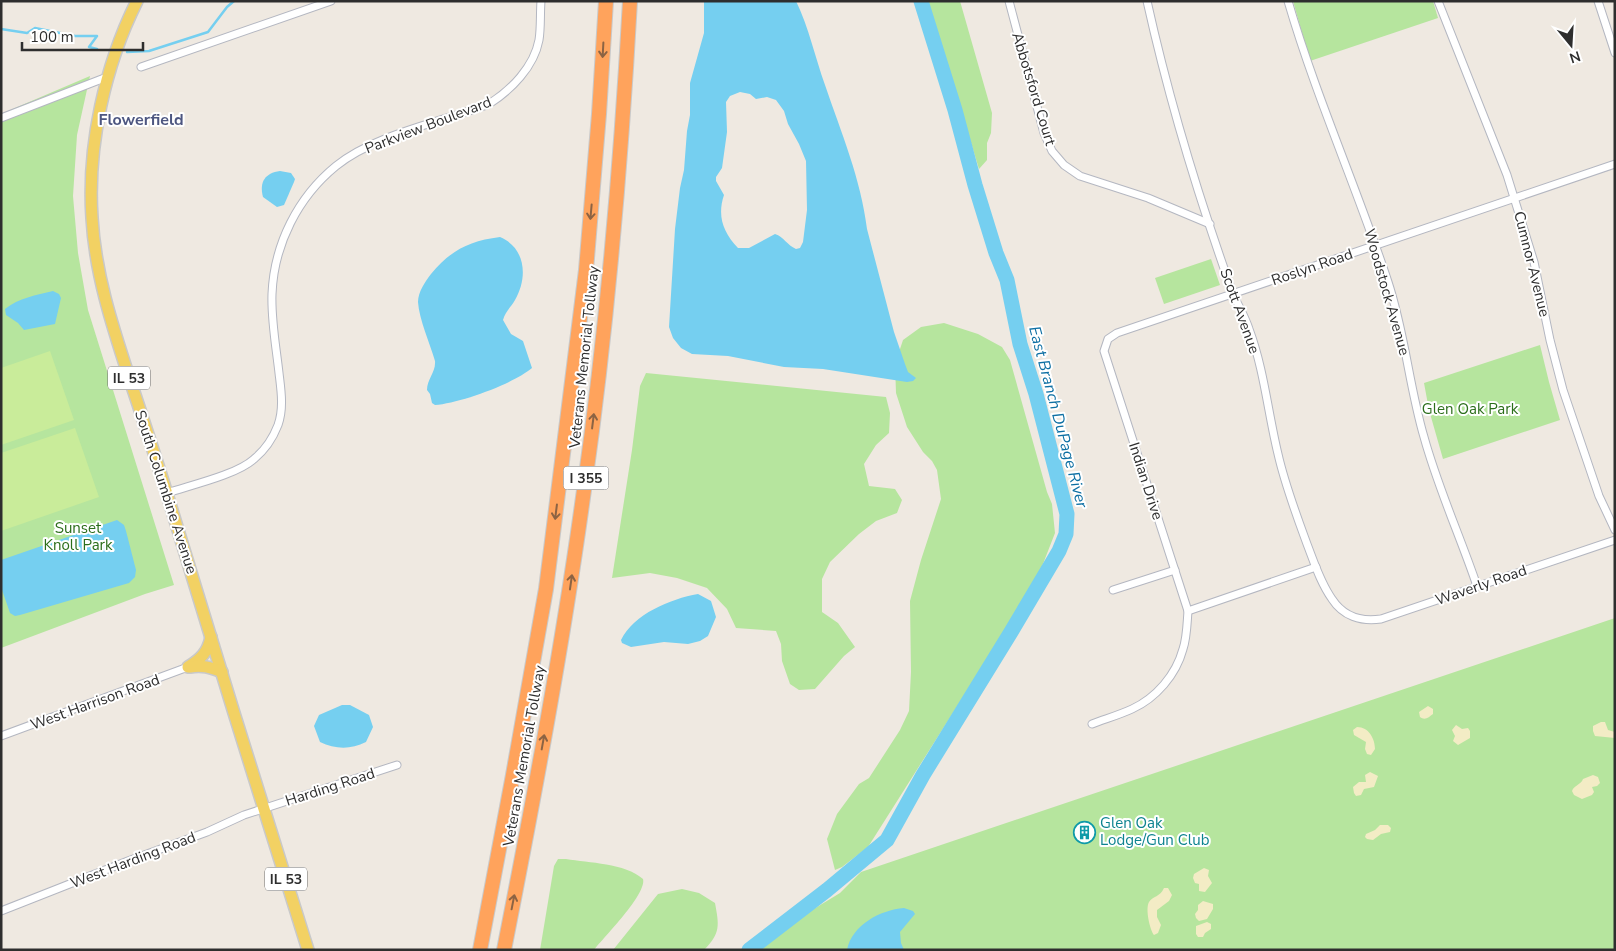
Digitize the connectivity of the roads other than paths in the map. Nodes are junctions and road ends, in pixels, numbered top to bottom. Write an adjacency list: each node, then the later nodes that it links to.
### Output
1 (136, 1): 13 (main road, South Columbine Avenue / IL 53)
2 (331, 1): 12 (street)
3 (541, 1): 21 (street, Parkview Boulevard)
4 (606, 1): 39 (highway, Veterans Memorial Tollway / I 355, one-way to 39)
5 (630, 1): 40 (highway, Veterans Memorial Tollway / I 355, one-way to 5)
6 (1009, 1): 17 (street, Abbotsford Court)
7 (1147, 1): 17 (street, Scott Avenue)
8 (1288, 1): 18 (street, Woodstock Avenue)
9 (1438, 1): 16 (street, Cumnor Avenue)
10 (1598, 1): 11 (street)
11 (1615, 53)
12 (141, 67)
13 (107, 77): 14 (street); 21 (main road, South Columbine Avenue / IL 53)
14 (1, 118)
15 (1615, 164): 16 (street, Roslyn Road)
16 (1514, 198): 18 (street, Roslyn Road); 22 (street, Cumnor Avenue)
17 (1210, 224): 19 (street, Scott Avenue)
18 (1374, 246): 19 (street, Roslyn Road); 26 (street, Woodstock Avenue)
19 (1233, 293): 20 (street, Roslyn Road); 24 (street, Scott Avenue)
20 (1104, 351): 25 (street, Indian Drive)
21 (167, 493): 30 (main road, South Columbine Avenue / IL 53)
22 (1615, 530)
23 (1615, 540): 26 (street, Waverly Road)
24 (1316, 567): 28 (street); 29 (street, Scott Avenue)
25 (1175, 570): 27 (street); 28 (street, Indian Drive)
26 (1477, 586): 29 (street, Waverly Road)
27 (1113, 590)
28 (1188, 611): 33 (street)
29 (1347, 614)
30 (212, 637): 31 (main road); 32 (main road, South Columbine Avenue / IL 53)
31 (188, 667): 32 (main road); 34 (street, West Harrison Road)
32 (222, 672): 36 (main road, South Columbine Avenue / IL 53)
33 (1092, 724)
34 (1, 736)
35 (397, 765): 36 (street, Harding Road)
36 (264, 808): 37 (street, West Harding Road); 38 (main road, South Columbine Avenue / IL 53)
37 (1, 911)
38 (308, 950)
39 (480, 950)
40 (504, 950)

